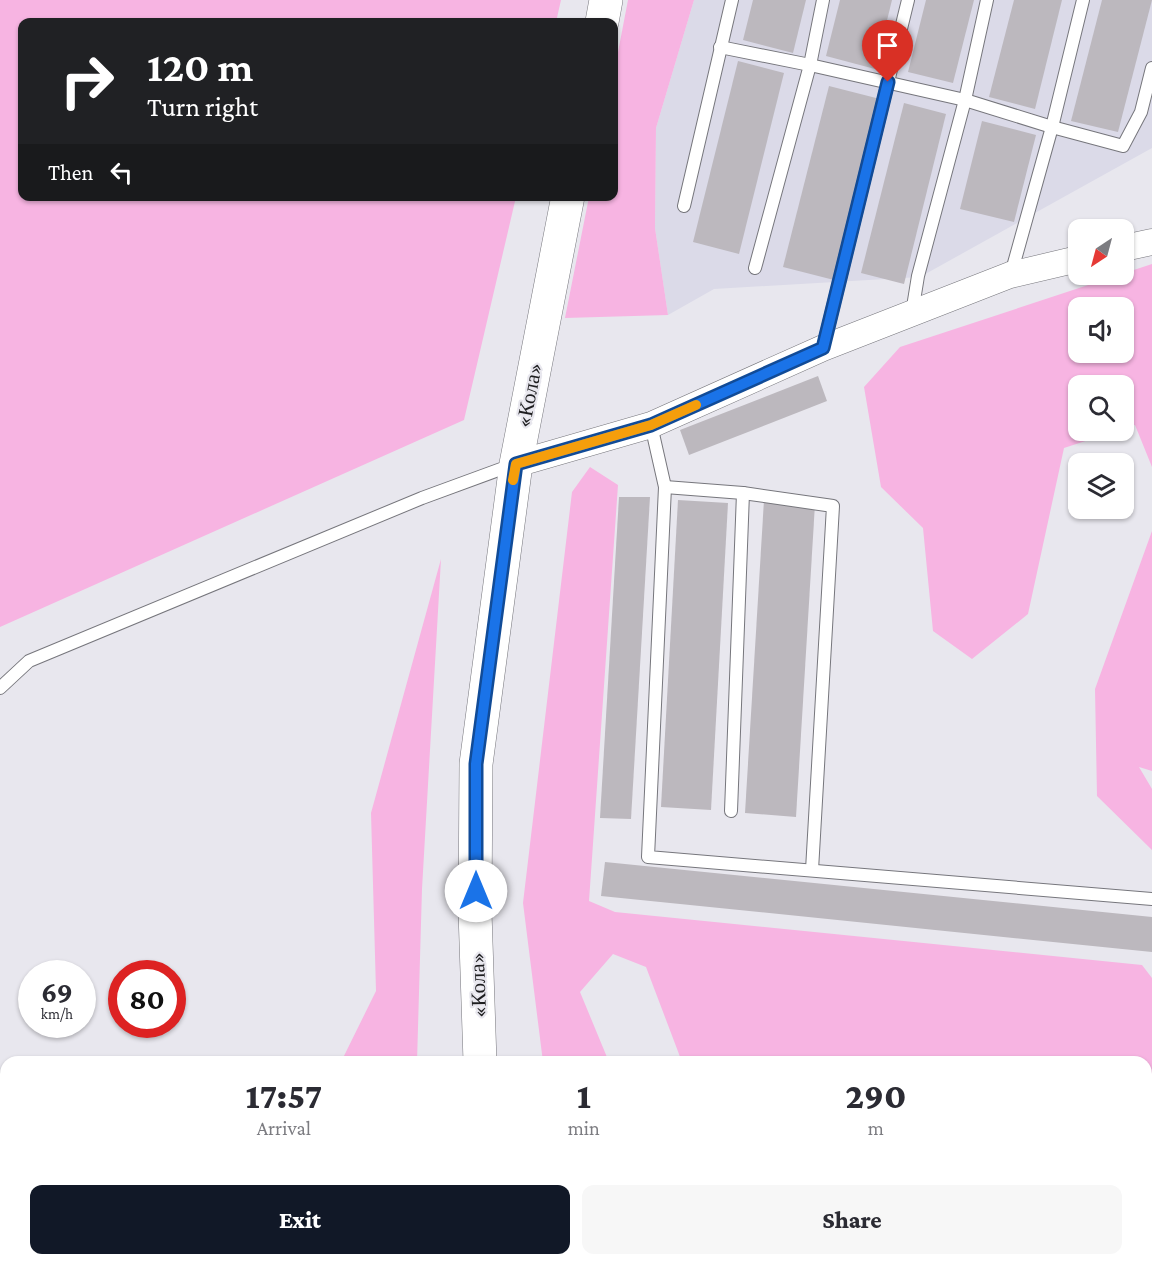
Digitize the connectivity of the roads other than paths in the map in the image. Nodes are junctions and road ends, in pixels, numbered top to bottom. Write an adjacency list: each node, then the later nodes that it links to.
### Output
1 (606, 0): 7 (highway)
2 (732, 0): 8 (lane)
3 (823, 0): 9 (lane)
4 (908, 0): 11 (lane)
5 (987, 0): 12 (lane)
6 (1083, 0): 13 (lane)
7 (603, 18)
8 (720, 47): 9 (lane); 15 (lane)
9 (810, 65): 11 (lane); 19 (lane)
10 (1152, 68): 13 (lane)
11 (888, 82): 12 (lane); 22 (lane)
12 (965, 100): 13 (lane); 21 (lane)
13 (1052, 127): 20 (lane)
14 (567, 201): 24 (highway, «Кола»)
15 (684, 206)
16 (1152, 242): 17 (street)
17 (1134, 246)
18 (1068, 261): 20 (street)
19 (755, 268)
20 (1010, 275): 21 (street)
21 (912, 314): 22 (street)
22 (823, 348): 23 (street)
23 (651, 425): 24 (street); 25 (lane)
24 (516, 464): 27 (lane); 31 (highway, «Кола»)
25 (665, 487): 26 (lane); 29 (lane)
26 (743, 493): 28 (lane); 29 (lane)
27 (0, 688)
28 (731, 811)
29 (812, 870): 30 (lane)
30 (1152, 899)
31 (480, 1056)

